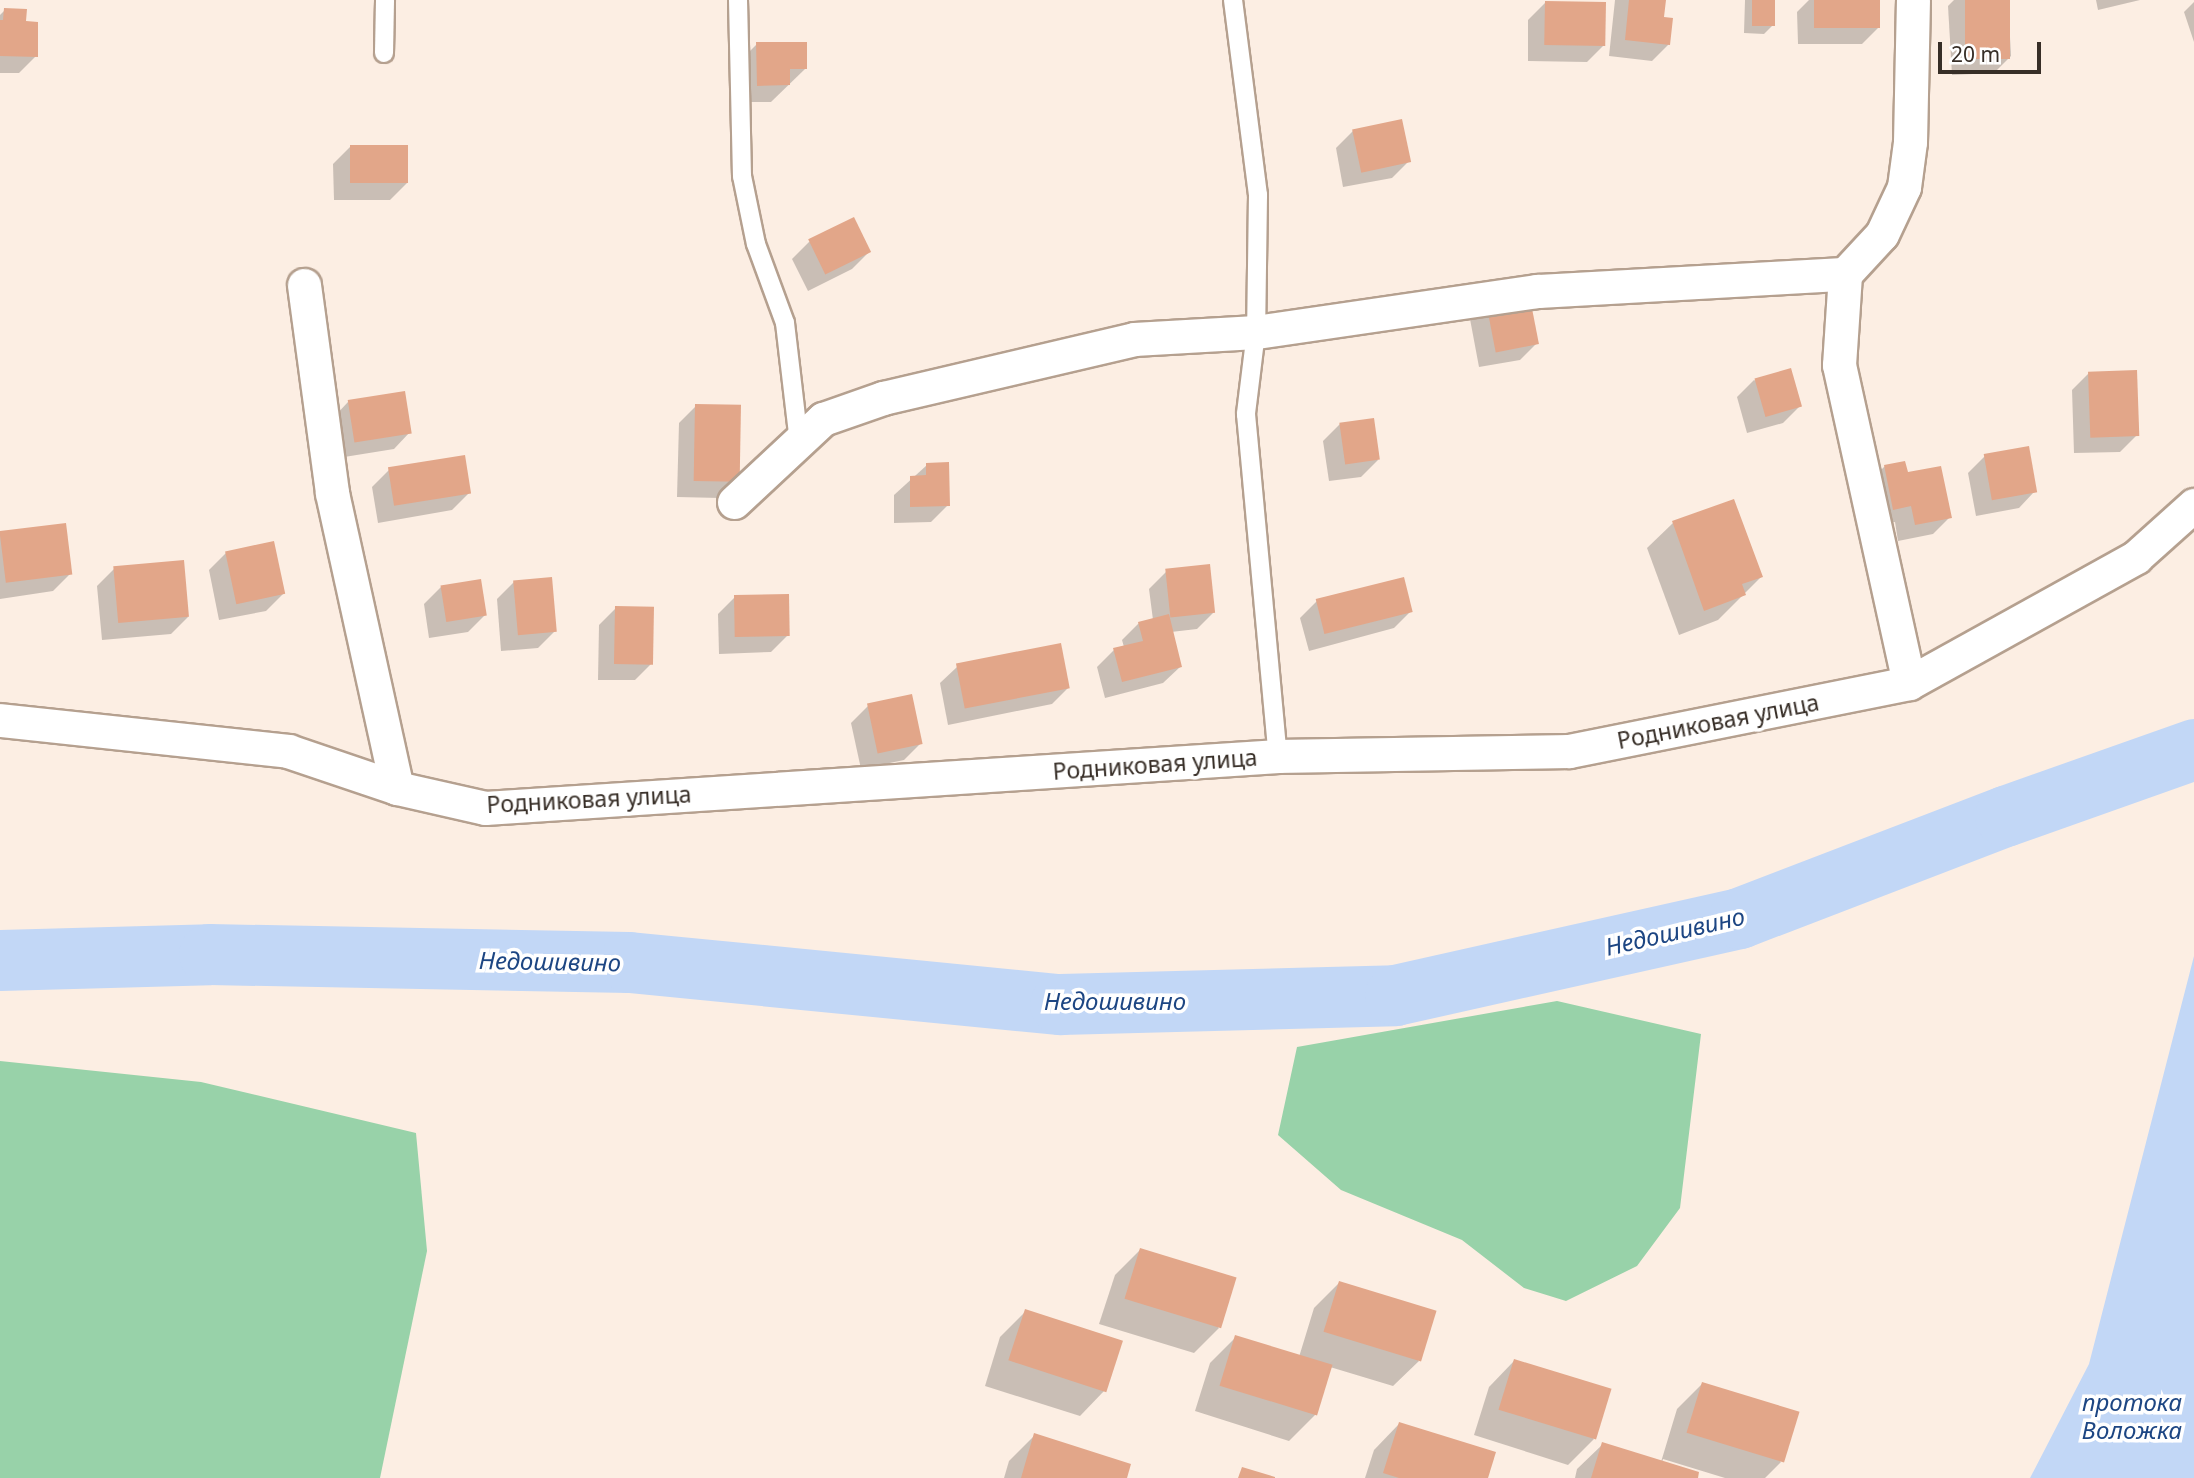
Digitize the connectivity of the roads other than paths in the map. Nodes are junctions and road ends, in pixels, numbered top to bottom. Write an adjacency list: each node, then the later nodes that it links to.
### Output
1 (385, 0): 5 (lane)
2 (738, 0): 9 (lane)
3 (1233, 0): 8 (lane)
4 (1913, 0): 6 (street)
5 (384, 53)
6 (1845, 274): 8 (street); 12 (street)
7 (304, 285): 15 (street)
8 (1256, 332): 9 (street); 14 (lane)
9 (799, 442): 10 (street)
10 (734, 502)
11 (2194, 505): 12 (street, Родниковая улица)
12 (1909, 683): 14 (street, Родниковая улица)
13 (0, 720): 15 (street, Родниковая улица)
14 (1278, 756): 15 (street, Родниковая улица)
15 (397, 788)

